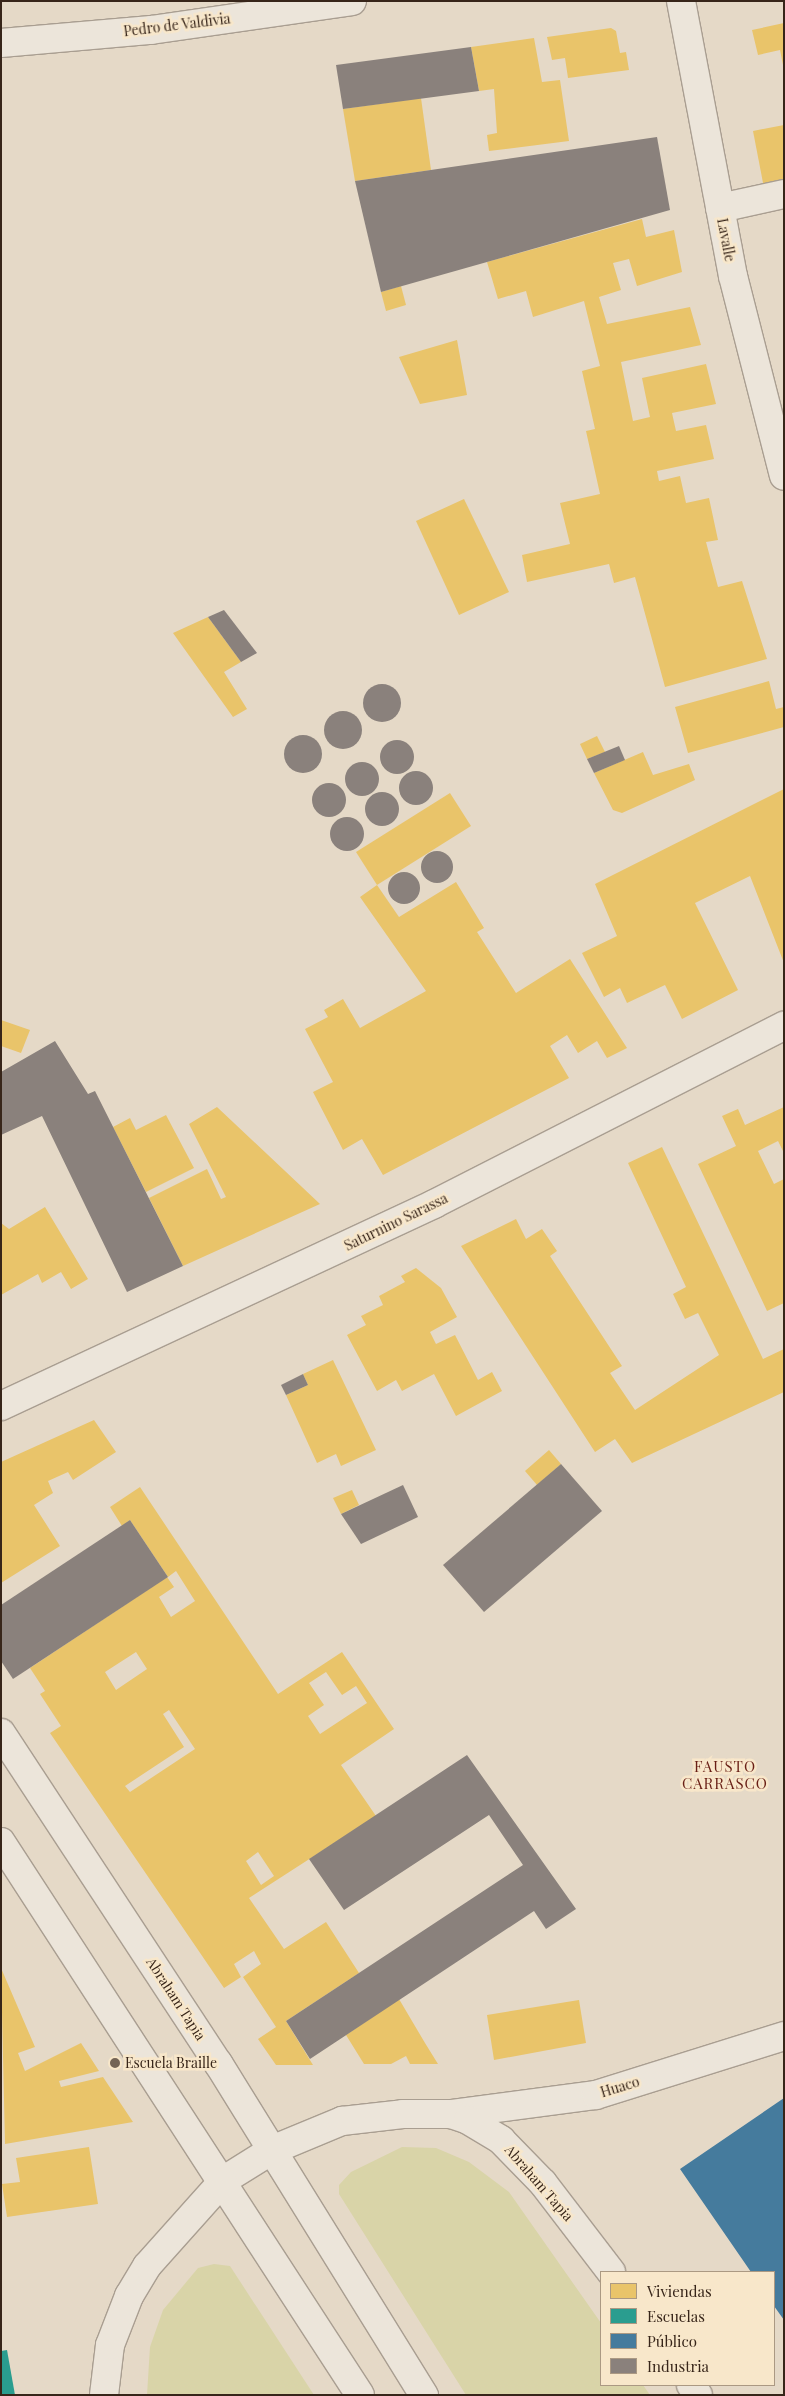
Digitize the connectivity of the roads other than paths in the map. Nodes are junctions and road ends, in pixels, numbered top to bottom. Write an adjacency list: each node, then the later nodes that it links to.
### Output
1 (352, 1): 3 (street, Pedro de Valdivia)
2 (681, 1): 5 (street, Lavalle)
3 (1, 43)
4 (784, 194): 5 (street)
5 (720, 208): 6 (street, Lavalle)
6 (784, 476)
7 (784, 1026): 8 (street, Saturnino Sarassa)
8 (1, 1406)
9 (1, 1733): 13 (street, Abraham Tapia)
10 (1, 1842): 14 (street)
11 (784, 2036): 12 (street, Huaco)
12 (451, 2114): 13 (street, Huaco); 15 (street, Abraham Tapia)
13 (272, 2150): 14 (street, Huaco); 18 (street, Abraham Tapia)
14 (224, 2180): 16 (street, Huaco); 17 (street)
15 (610, 2271)
16 (104, 2395)
17 (360, 2395)
18 (424, 2395)

